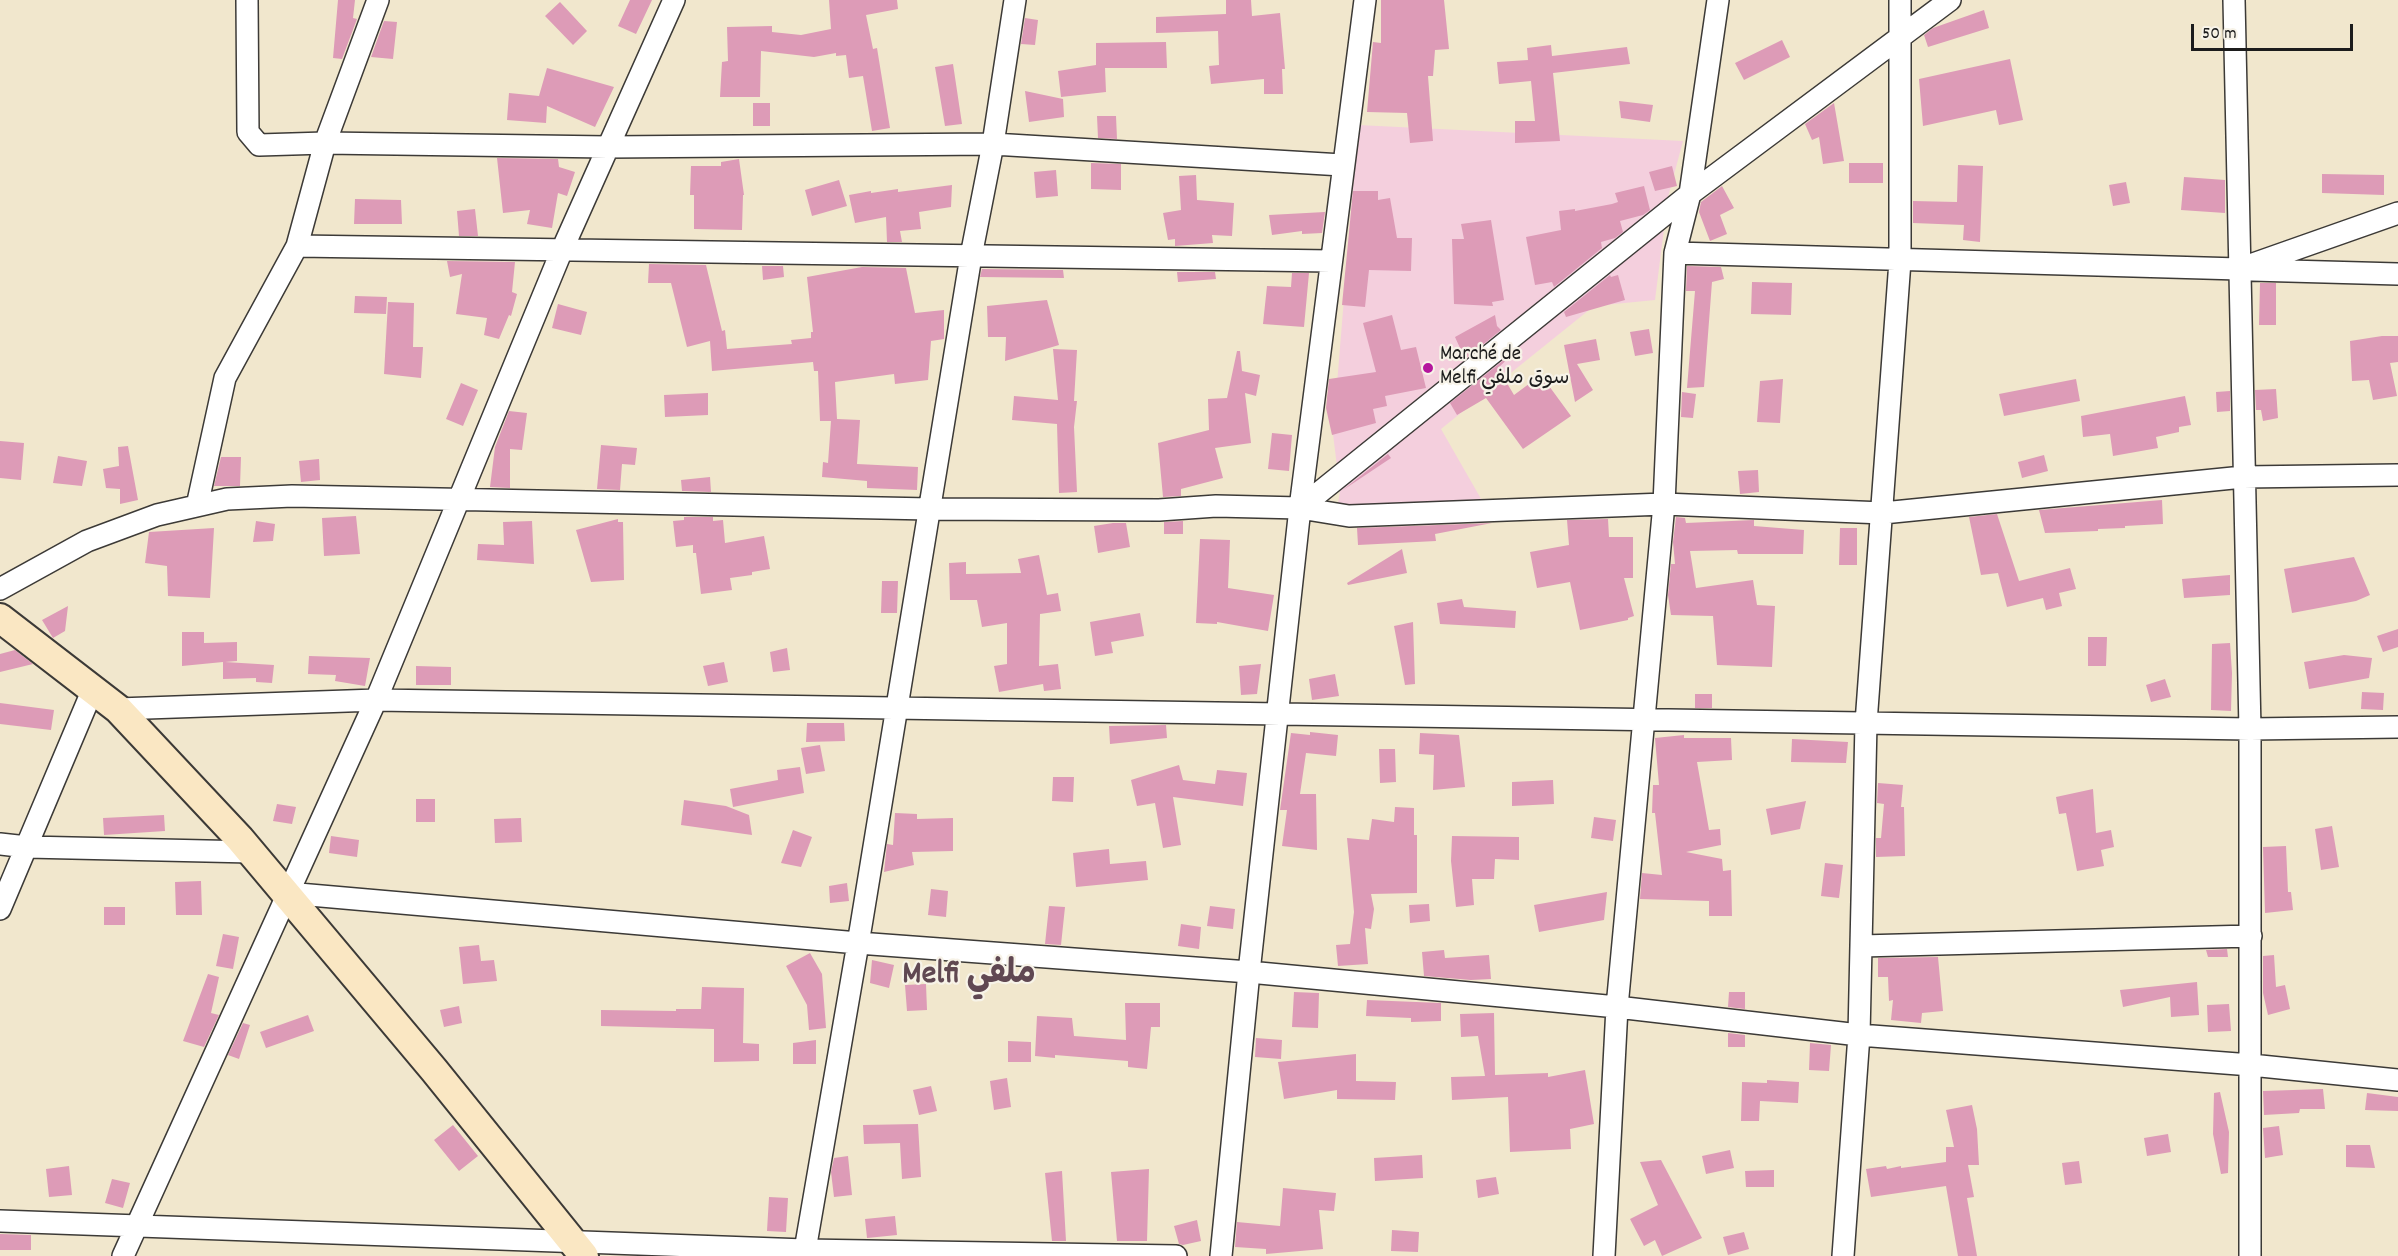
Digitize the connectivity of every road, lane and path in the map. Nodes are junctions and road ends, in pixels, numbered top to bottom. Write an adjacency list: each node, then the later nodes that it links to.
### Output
1 (247, 0): 11 (street)
2 (378, 0): 11 (street)
3 (674, 0): 13 (street)
4 (1015, 0): 12 (street)
5 (1365, 0): 14 (street)
6 (1718, 0): 15 (street)
7 (1900, 0): 10 (street)
8 (1950, 0): 10 (street)
9 (2234, 0): 23 (street)
10 (1900, 38): 15 (street); 22 (street)
11 (325, 143): 13 (street); 17 (street)
12 (993, 144): 13 (street); 14 (street); 20 (street)
13 (608, 147): 18 (street)
14 (1342, 165): 21 (street)
15 (1690, 194): 19 (street); 31 (street)
16 (2398, 213): 23 (street)
17 (297, 246): 18 (street); 29 (street)
18 (562, 250): 20 (street); 27 (street)
19 (1675, 253): 22 (street); 28 (street)
20 (971, 256): 21 (street); 30 (street)
21 (1331, 261): 31 (street)
22 (1900, 261): 23 (street); 32 (street)
23 (2239, 269): 24 (street); 26 (street)
24 (2398, 274)
25 (2398, 475): 26 (street)
26 (2243, 477): 32 (street); 43 (street)
27 (458, 498): 29 (street); 30 (street); 36 (street)
28 (1664, 504): 31 (street); 32 (street); 40 (street)
29 (197, 506): 33 (street)
30 (930, 508): 31 (street); 37 (street)
31 (1300, 508): 39 (street)
32 (1883, 513): 41 (street)
33 (0, 589)
34 (0, 618): 35 (main road)
35 (93, 689): 38 (main road); 45 (street)
36 (376, 700): 37 (street); 38 (street); 47 (street)
37 (897, 706): 39 (street); 50 (street)
38 (118, 709): 46 (main road)
39 (1279, 713): 40 (street); 52 (street)
40 (1645, 719): 41 (street); 53 (street)
41 (1866, 723): 43 (street); 51 (street)
42 (2398, 728): 43 (street)
43 (2250, 729): 49 (street)
44 (0, 844): 45 (street)
45 (27, 847): 46 (street); 48 (street)
46 (251, 852): 47 (main road)
47 (287, 892): 50 (street); 58 (street); 59 (main road)
48 (0, 909)
49 (2251, 936): 51 (street); 55 (street)
50 (858, 943): 52 (street); 60 (street)
51 (1861, 946): 54 (street)
52 (1249, 972): 53 (street); 63 (street)
53 (1617, 1007): 54 (street); 64 (street)
54 (1859, 1035): 55 (street); 65 (street)
55 (2251, 1065): 56 (street); 66 (street)
56 (2398, 1080)
57 (0, 1221): 58 (street)
58 (134, 1227): 59 (street); 61 (street)
59 (579, 1249): 60 (street)
60 (805, 1253): 62 (street)
61 (123, 1256)
62 (1176, 1256)
63 (1221, 1256)
64 (1604, 1256)
65 (1842, 1256)
66 (2250, 1256)

